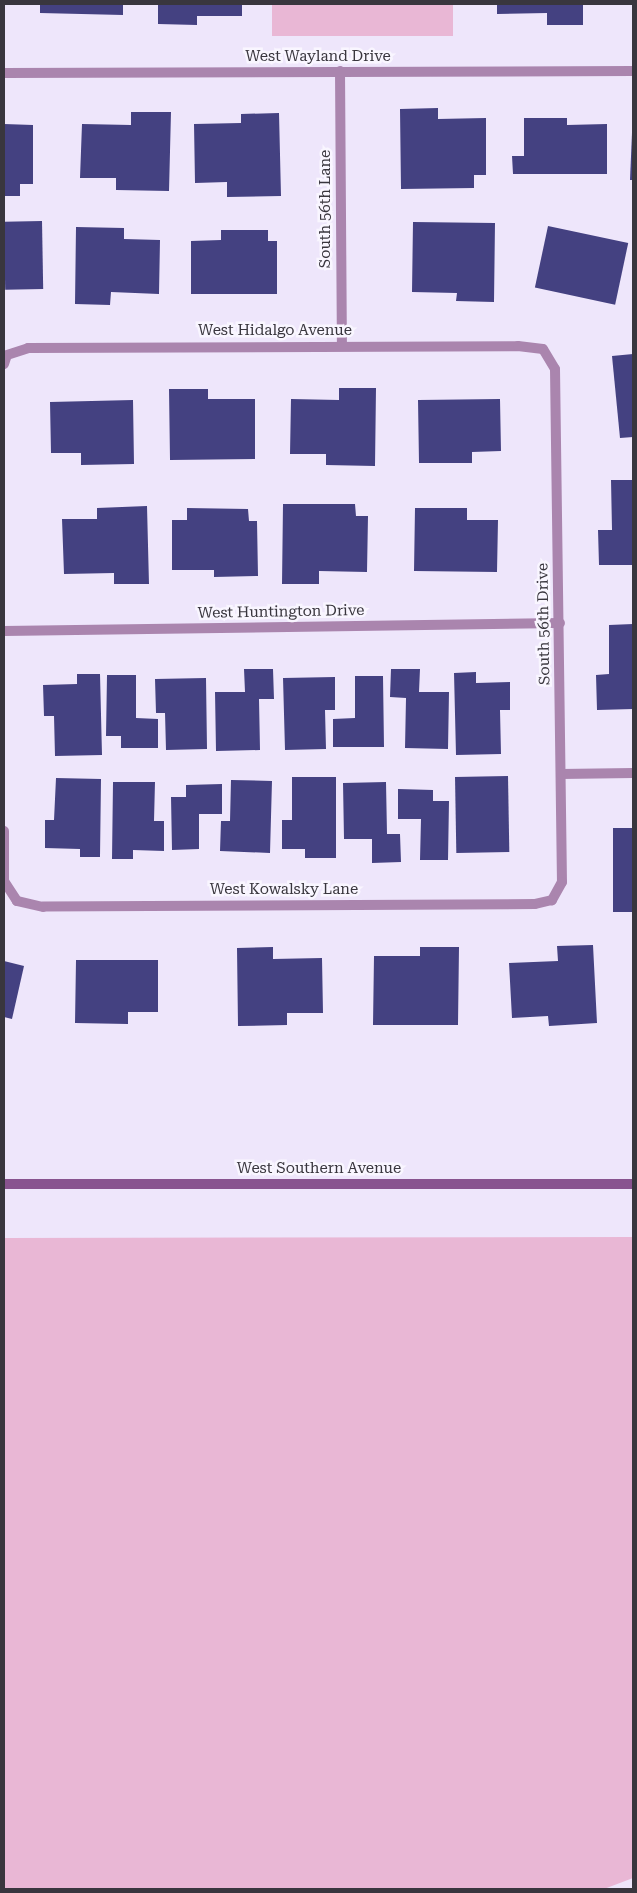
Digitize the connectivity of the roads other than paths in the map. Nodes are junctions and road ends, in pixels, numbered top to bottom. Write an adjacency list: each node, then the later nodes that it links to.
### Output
1 (340, 71): 2 (street, West Wayland Drive); 3 (street, West Wayland Drive); 4 (street, South 56th Lane)
2 (633, 71)
3 (4, 73)
4 (342, 346): 5 (street, West Hidalgo Avenue); 6 (street, West Hidalgo Avenue)
5 (543, 349): 7 (street, South 56th Drive)
6 (6, 359)
7 (560, 623): 8 (street, West Huntington Drive); 10 (street, South 56th Drive)
8 (4, 630)
9 (633, 773): 10 (street)
10 (561, 774): 12 (street, South 56th Drive)
11 (4, 831): 12 (street, West Kowalsky Lane)
12 (552, 900)
13 (4, 1184): 14 (main road, West Southern Avenue)
14 (633, 1184)

